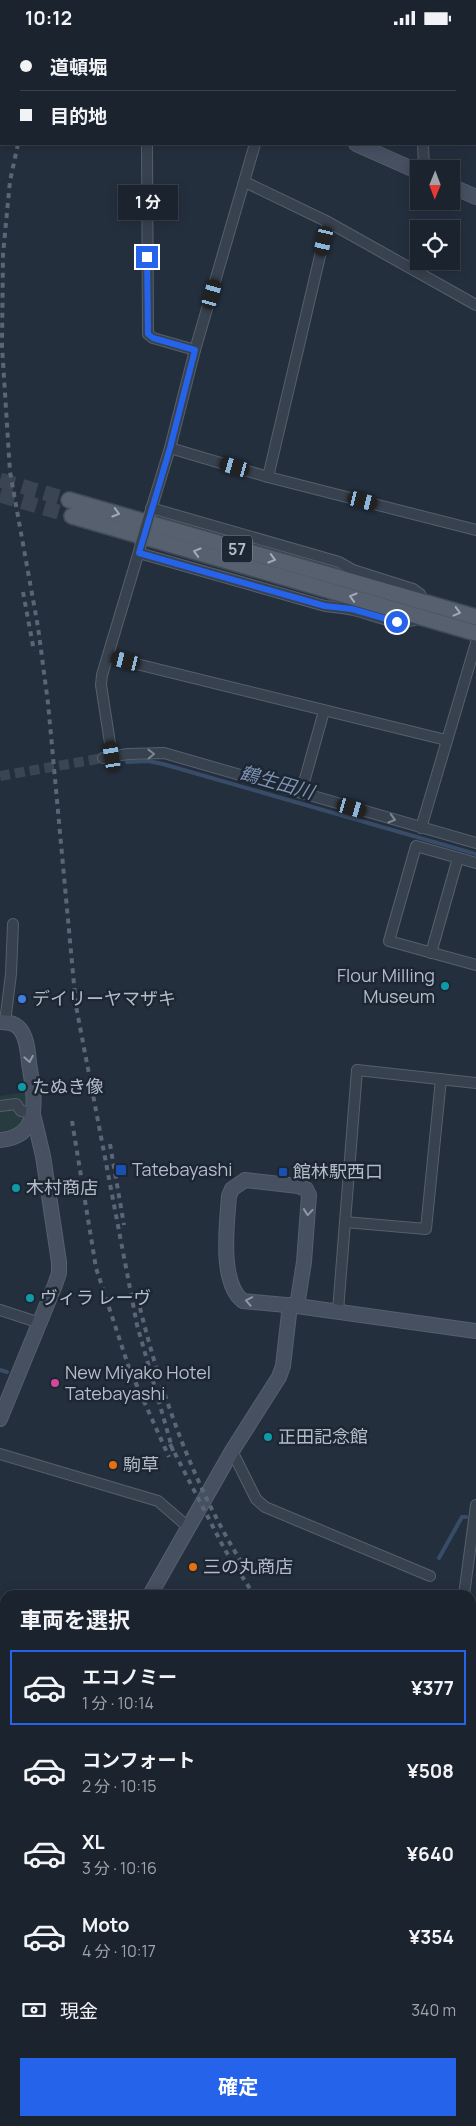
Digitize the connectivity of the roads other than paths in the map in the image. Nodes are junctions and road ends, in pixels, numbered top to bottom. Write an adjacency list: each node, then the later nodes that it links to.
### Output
1 (147, 145): 12 (street)
2 (255, 145): 7 (street)
3 (358, 145): 6 (street)
4 (423, 145): 5 (street)
5 (424, 160)
6 (410, 168)
7 (246, 182): 10 (street); 12 (street)
8 (460, 191): 9 (street)
9 (476, 197)
10 (328, 222): 11 (street); 14 (street)
11 (476, 305)
12 (195, 350): 13 (street)
13 (170, 448): 14 (street); 16 (street)
14 (268, 477): 18 (street)
15 (69, 500): 20 (main road, 57, one-way to 20)
16 (150, 511): 19 (street, bridge); 20 (street)
17 (72, 516): 20 (main road, 57, one-way to 17)
18 (476, 529)
19 (139, 550): 20 (street); 24 (street)
20 (424, 610): 21 (main road, 57, one-way to 21); 22 (main road, 57)
21 (476, 617)
22 (476, 633)
23 (476, 643): 26 (street)
24 (108, 657): 25 (street); 27 (street, one-way to 27)
25 (324, 711): 26 (street); 27 (street)
26 (446, 740): 28 (street)
27 (301, 793): 28 (street, one-way to 28)
28 (421, 827): 29 (street)
29 (476, 843)
30 (458, 858): 31 (street); 33 (street); 33 (street)
31 (476, 863)
32 (13, 924): 35 (street)
33 (431, 953): 34 (street)
34 (476, 965)
35 (2, 1026): 39 (street, one-way to 39)
36 (441, 1079): 37 (street); 43 (street); 43 (street)
37 (476, 1083)
38 (0, 1106): 39 (street)
39 (30, 1113): 40 (street); 42 (street)
40 (18, 1136): 41 (street); 42 (street)
41 (0, 1140)
42 (44, 1167): 47 (street)
43 (345, 1222): 46 (street)
44 (294, 1306): 44 (street, one-way to 44); 46 (street); 50 (street)
45 (0, 1310): 47 (street)
46 (338, 1311): 48 (street)
47 (40, 1323): 49 (street)
48 (476, 1331)
49 (0, 1419)
50 (232, 1451): 53 (street); 54 (street)
51 (0, 1454): 53 (street)
52 (476, 1505): 56 (street)
53 (188, 1527): 55 (street)
54 (430, 1575)
55 (153, 1590)
56 (465, 1590)

